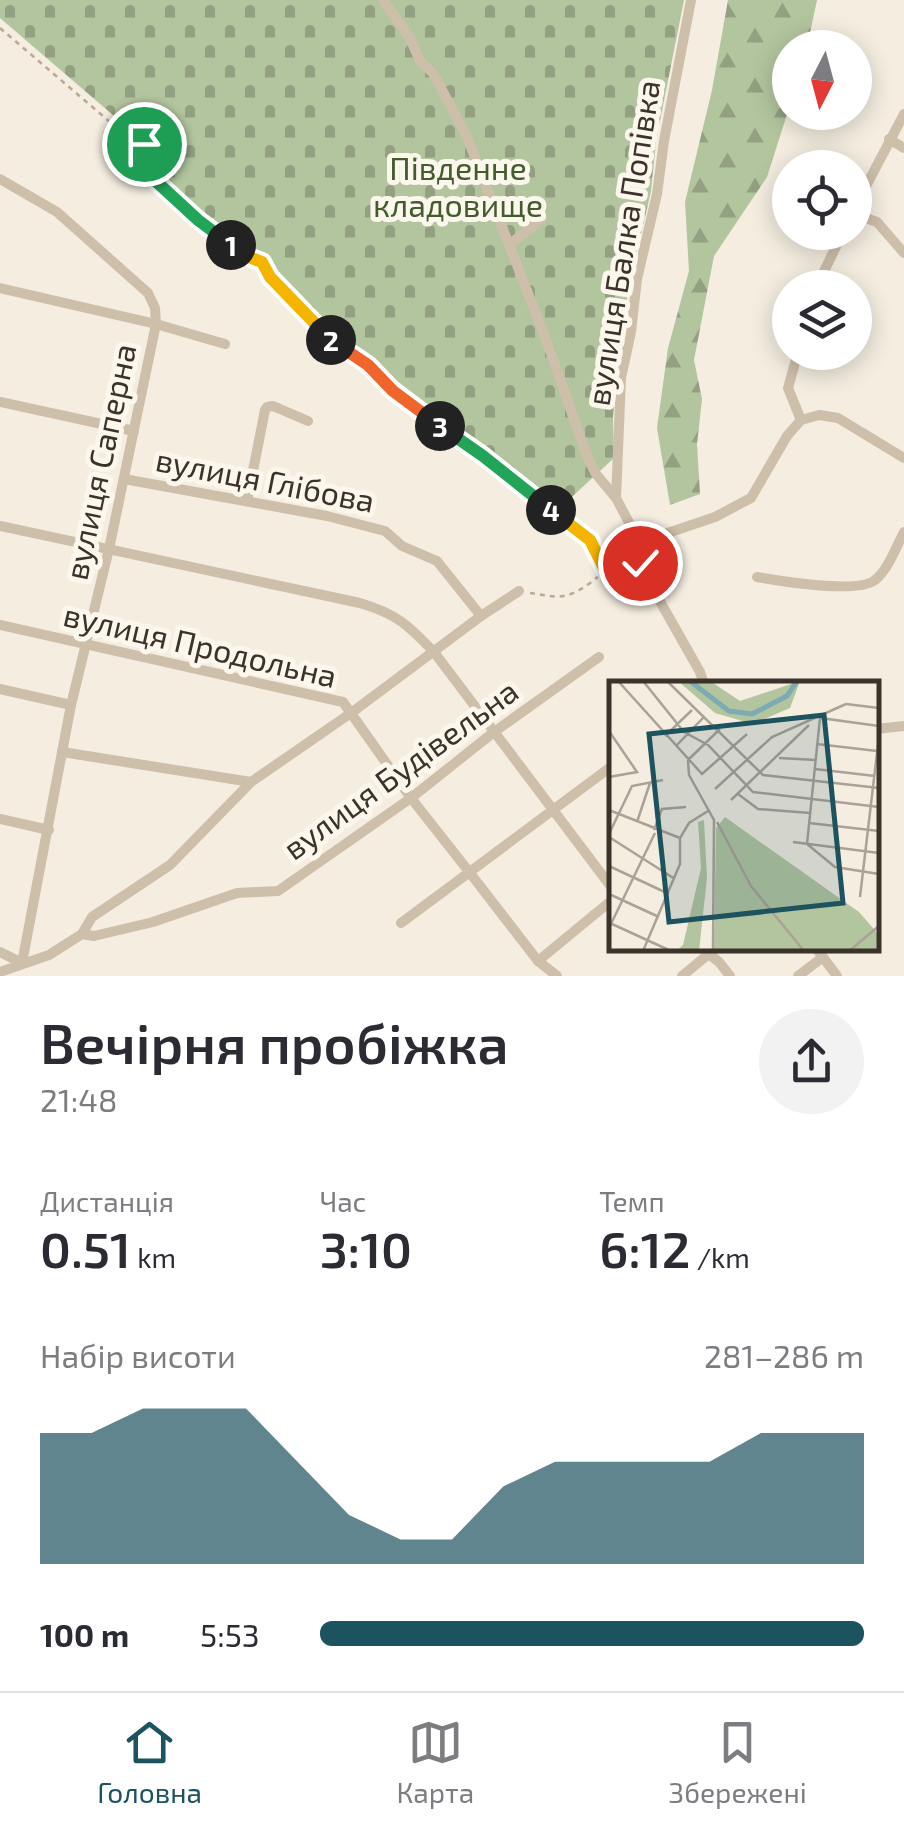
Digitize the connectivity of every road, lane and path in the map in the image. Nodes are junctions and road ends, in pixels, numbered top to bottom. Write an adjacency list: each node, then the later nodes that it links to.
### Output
1 (383, 0): 11 (street)
2 (690, 0): 23 (street, вулиця Балка Попівка)
3 (0, 28): 29 (path)
4 (904, 114): 5 (street)
5 (889, 139): 6 (street); 7 (street)
6 (904, 148)
7 (872, 174)
8 (0, 179): 14 (street)
9 (872, 219): 12 (street)
10 (542, 220): 11 (street)
11 (510, 244): 23 (street)
12 (904, 253)
13 (0, 288): 14 (street)
14 (156, 324): 15 (street); 20 (street, вулиця Саперна)
15 (225, 344)
16 (793, 370): 18 (street)
17 (0, 402): 20 (street)
18 (802, 420): 21 (street); 27 (street)
19 (308, 421): 24 (street)
20 (134, 431): 22 (street, вулиця Саперна)
21 (904, 458)
22 (124, 479): 24 (street, вулиця Глібова); 28 (street, вулиця Саперна)
23 (616, 498): 27 (street)
24 (247, 502): 33 (street, вулиця Глібова)
25 (0, 526): 28 (street)
26 (904, 532): 30 (street)
27 (643, 548): 29 (path); 31 (street)
28 (109, 549): 35 (street, вулиця Саперна); 36 (street)
29 (605, 570): 31 (path); 32 (path)
30 (757, 577)
31 (649, 582): 38 (street)
32 (519, 591): 33 (street)
33 (481, 616): 36 (street)
34 (0, 625): 35 (street, вулиця Продольна)
35 (86, 645): 40 (street, вулиця Саперна); 41 (street, вулиця Продольна)
36 (434, 652): 41 (street); 44 (street)
37 (598, 657): 44 (street, вулиця Будівельна)
38 (703, 681)
39 (0, 688): 40 (street)
40 (72, 706): 45 (street, вулиця Саперна)
41 (351, 713): 47 (street); 48 (street, вулиця Продольна)
42 (904, 726): 43 (street)
43 (879, 729)
44 (494, 732): 48 (street, вулиця Будівельна); 49 (street)
45 (62, 752): 47 (street); 51 (street, вулиця Саперна)
46 (609, 768): 49 (street)
47 (251, 782): 56 (street)
48 (411, 798): 52 (street, вулиця Продольна); 56 (street, вулиця Будівельна)
49 (554, 810): 52 (street); 53 (street)
50 (0, 819): 51 (street)
51 (49, 830): 62 (street, вулиця Саперна)
52 (470, 873): 55 (street); 61 (street, вулиця Продольна)
53 (609, 884)
54 (609, 902): 61 (street)
55 (401, 923)
56 (82, 934): 62 (street, вулиця Будівельна)
57 (708, 951): 65 (street)
58 (710, 951): 66 (street)
59 (0, 952): 62 (street)
60 (820, 953): 67 (street); 68 (street)
61 (538, 961): 64 (street, вулиця Продольна)
62 (22, 963): 63 (street, вулиця Будівельна)
63 (0, 972)
64 (557, 976)
65 (682, 976)
66 (730, 976)
67 (798, 976)
68 (838, 976)

